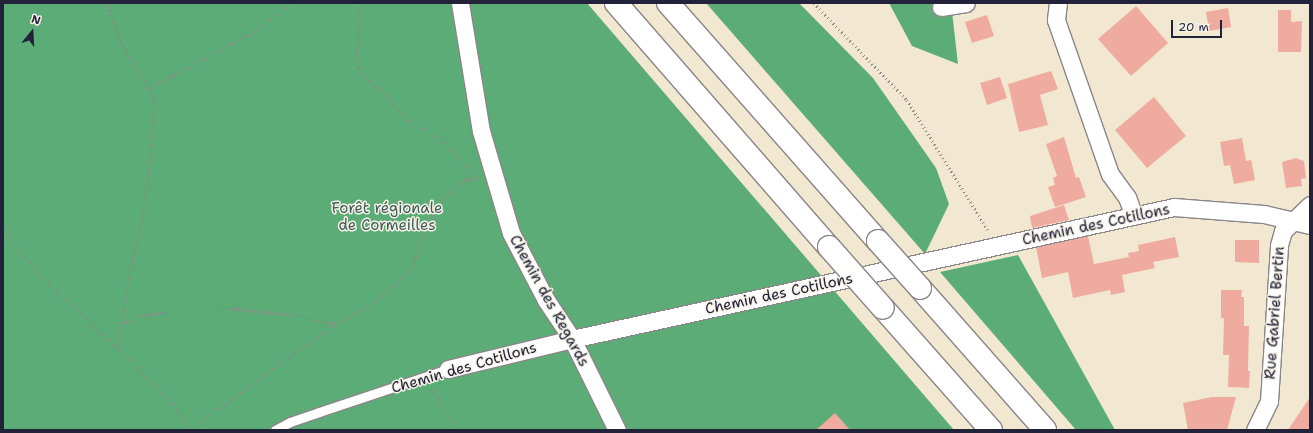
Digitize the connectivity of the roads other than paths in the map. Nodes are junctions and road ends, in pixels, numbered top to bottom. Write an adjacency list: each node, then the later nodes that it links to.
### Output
1 (460, 3): 11 (street, Chemin des Regards)
2 (616, 3): 15 (highway, bridge)
3 (668, 3): 16 (highway, bridge)
4 (966, 3): 6 (street)
5 (1058, 3): 8 (street)
6 (941, 7)
7 (1310, 205): 9 (street, Rue Gabriel Bertin)
8 (1134, 216): 9 (street, Chemin des Cotillons); 11 (street, Chemin des Cotillons)
9 (1292, 221): 10 (street, Chemin des Cotillons); 17 (street, Rue Gabriel Bertin)
10 (1310, 225)
11 (572, 339): 12 (street, Chemin des Cotillons); 14 (street, Chemin des Regards)
12 (448, 369): 13 (lane, Chemin des Cotillons)
13 (274, 430)
14 (617, 430)
15 (992, 430)
16 (1045, 430)
17 (1255, 430)

